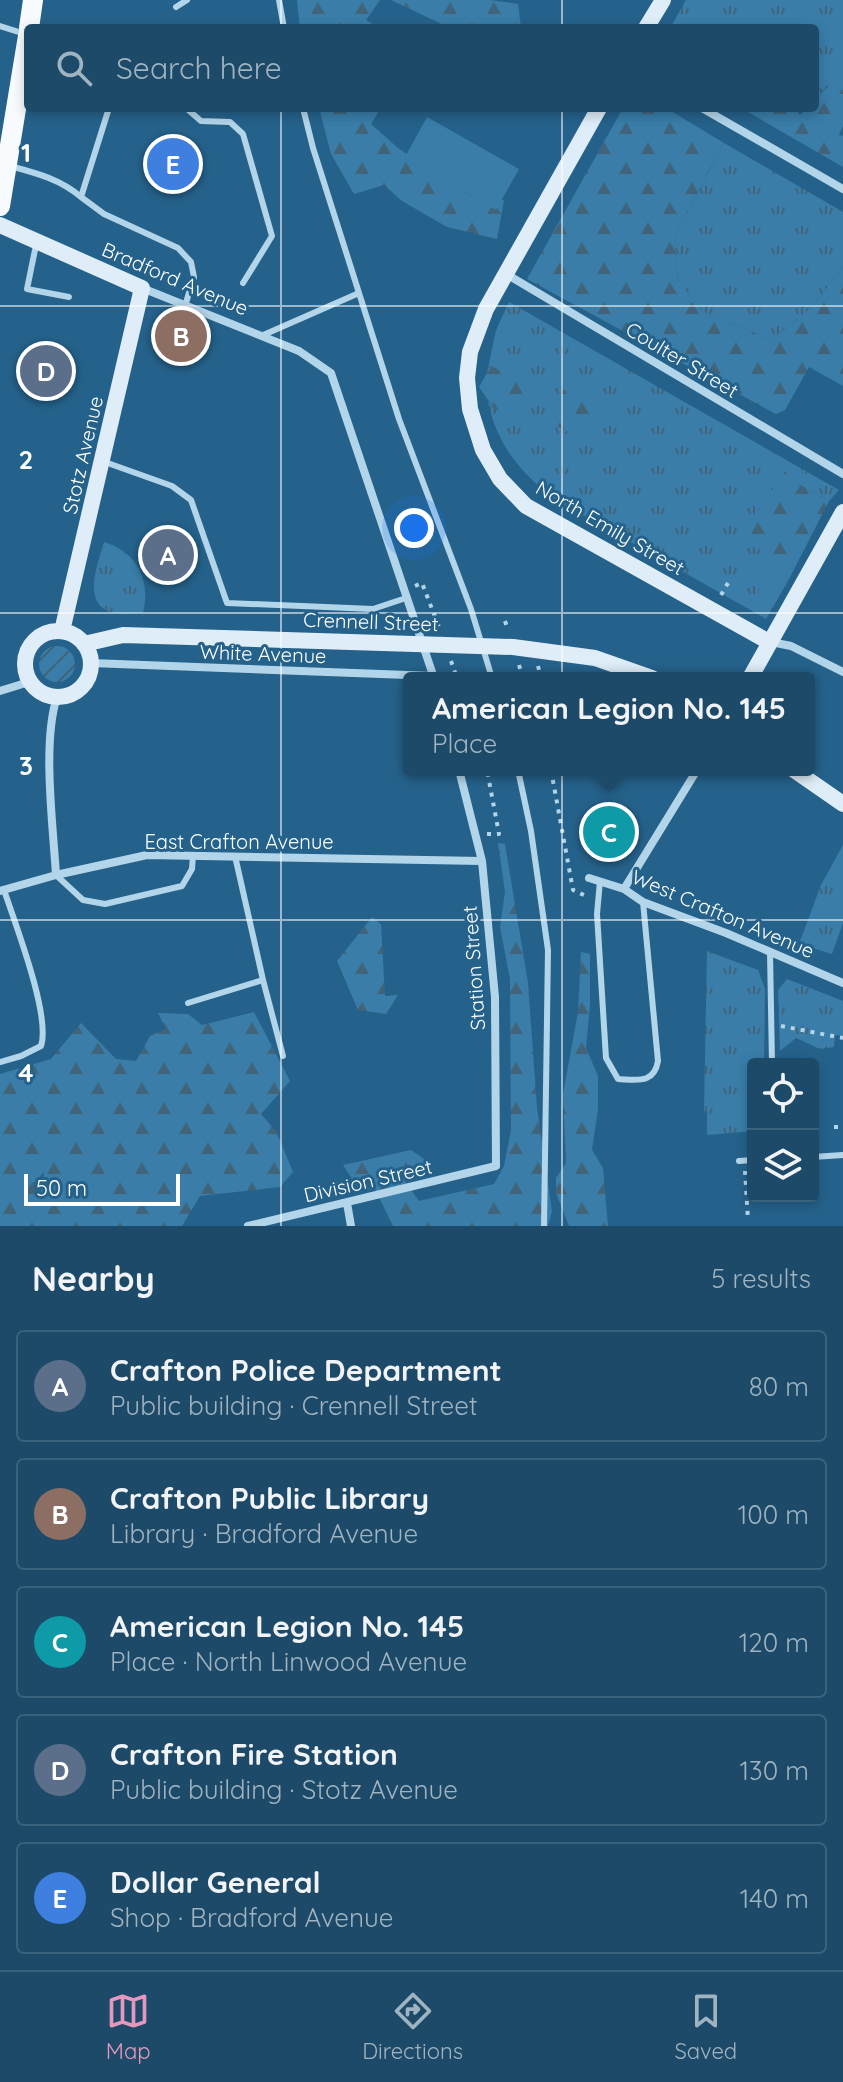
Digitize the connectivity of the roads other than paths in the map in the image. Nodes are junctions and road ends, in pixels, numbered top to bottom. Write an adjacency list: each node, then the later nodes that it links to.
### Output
1 (33, 0): 6 (main road)
2 (187, 0): 5 (lane)
3 (279, 0): 7 (lane)
4 (663, 0): 8 (main road)
5 (176, 7)
6 (30, 24)
7 (283, 24)
8 (648, 24)
9 (0, 26): 10 (lane)
10 (24, 35)
11 (24, 61): 17 (main road)
12 (108, 112): 19 (lane)
13 (191, 112): 24 (lane)
14 (304, 112): 26 (lane)
15 (597, 112): 23 (main road, North Emily Street)
16 (709, 112): 18 (street)
17 (7, 165): 19 (lane); 20 (main road)
18 (843, 189)
19 (81, 197): 28 (lane)
20 (0, 206)
21 (0, 225): 22 (main road, Bradford Avenue)
22 (36, 241): 25 (main road, Bradford Avenue); 27 (lane)
23 (505, 274): 31 (street, Coulter Street); 35 (main road, North Emily Street)
24 (243, 283)
25 (142, 288): 28 (street, Bradford Avenue); 30 (main road, Stotz Avenue)
26 (359, 293): 29 (lane); 39 (lane)
27 (69, 297)
28 (185, 306): 29 (street, Bradford Avenue)
29 (261, 336): 33 (street, Bradford Avenue)
30 (102, 461): 33 (lane); 34 (main road, Stotz Avenue)
31 (843, 474)
32 (843, 512): 35 (main road)
33 (404, 594): 38 (street)
34 (62, 631): 36 (main road); 44 (main road)
35 (769, 642): 41 (main road); 42 (street)
36 (84, 644): 37 (main road); 40 (main road, Crennell Street)
37 (91, 663): 43 (street, White Avenue); 46 (main road)
38 (432, 672)
39 (490, 672)
40 (635, 672)
41 (753, 672)
42 (843, 672)
43 (403, 673)
44 (29, 682): 45 (street); 46 (main road)
45 (0, 691)
46 (57, 697): 55 (street)
47 (461, 776): 54 (street, Station Street)
48 (519, 776): 76 (lane)
49 (693, 776): 58 (street)
50 (803, 776): 51 (main road)
51 (843, 804)
52 (193, 855): 53 (street, East Crafton Avenue); 55 (street, East Crafton Avenue); 55 (lane)
53 (235, 856): 54 (street, East Crafton Avenue); 62 (lane)
54 (482, 861): 72 (street, Station Street)
55 (56, 875): 59 (street, East Crafton Avenue)
56 (589, 878): 57 (street, West Crafton Avenue)
57 (600, 881): 58 (street, West Crafton Avenue); 60 (lane)
58 (624, 889): 60 (street, West Crafton Avenue)
59 (2, 890): 67 (lane)
60 (643, 902): 61 (street, West Crafton Avenue)
61 (770, 952): 63 (street, West Crafton Avenue); 66 (lane)
62 (263, 980): 64 (lane); 65 (lane)
63 (843, 983)
64 (188, 1003)
65 (283, 1056)
66 (772, 1058)
67 (0, 1062)
68 (843, 1155): 69 (lane)
69 (819, 1157)
70 (742, 1161): 71 (lane)
71 (747, 1161)
72 (496, 1166): 73 (street, Division Street)
73 (347, 1203): 74 (street, Division Street); 75 (street)
74 (248, 1226)
75 (351, 1226)
76 (544, 1226)

